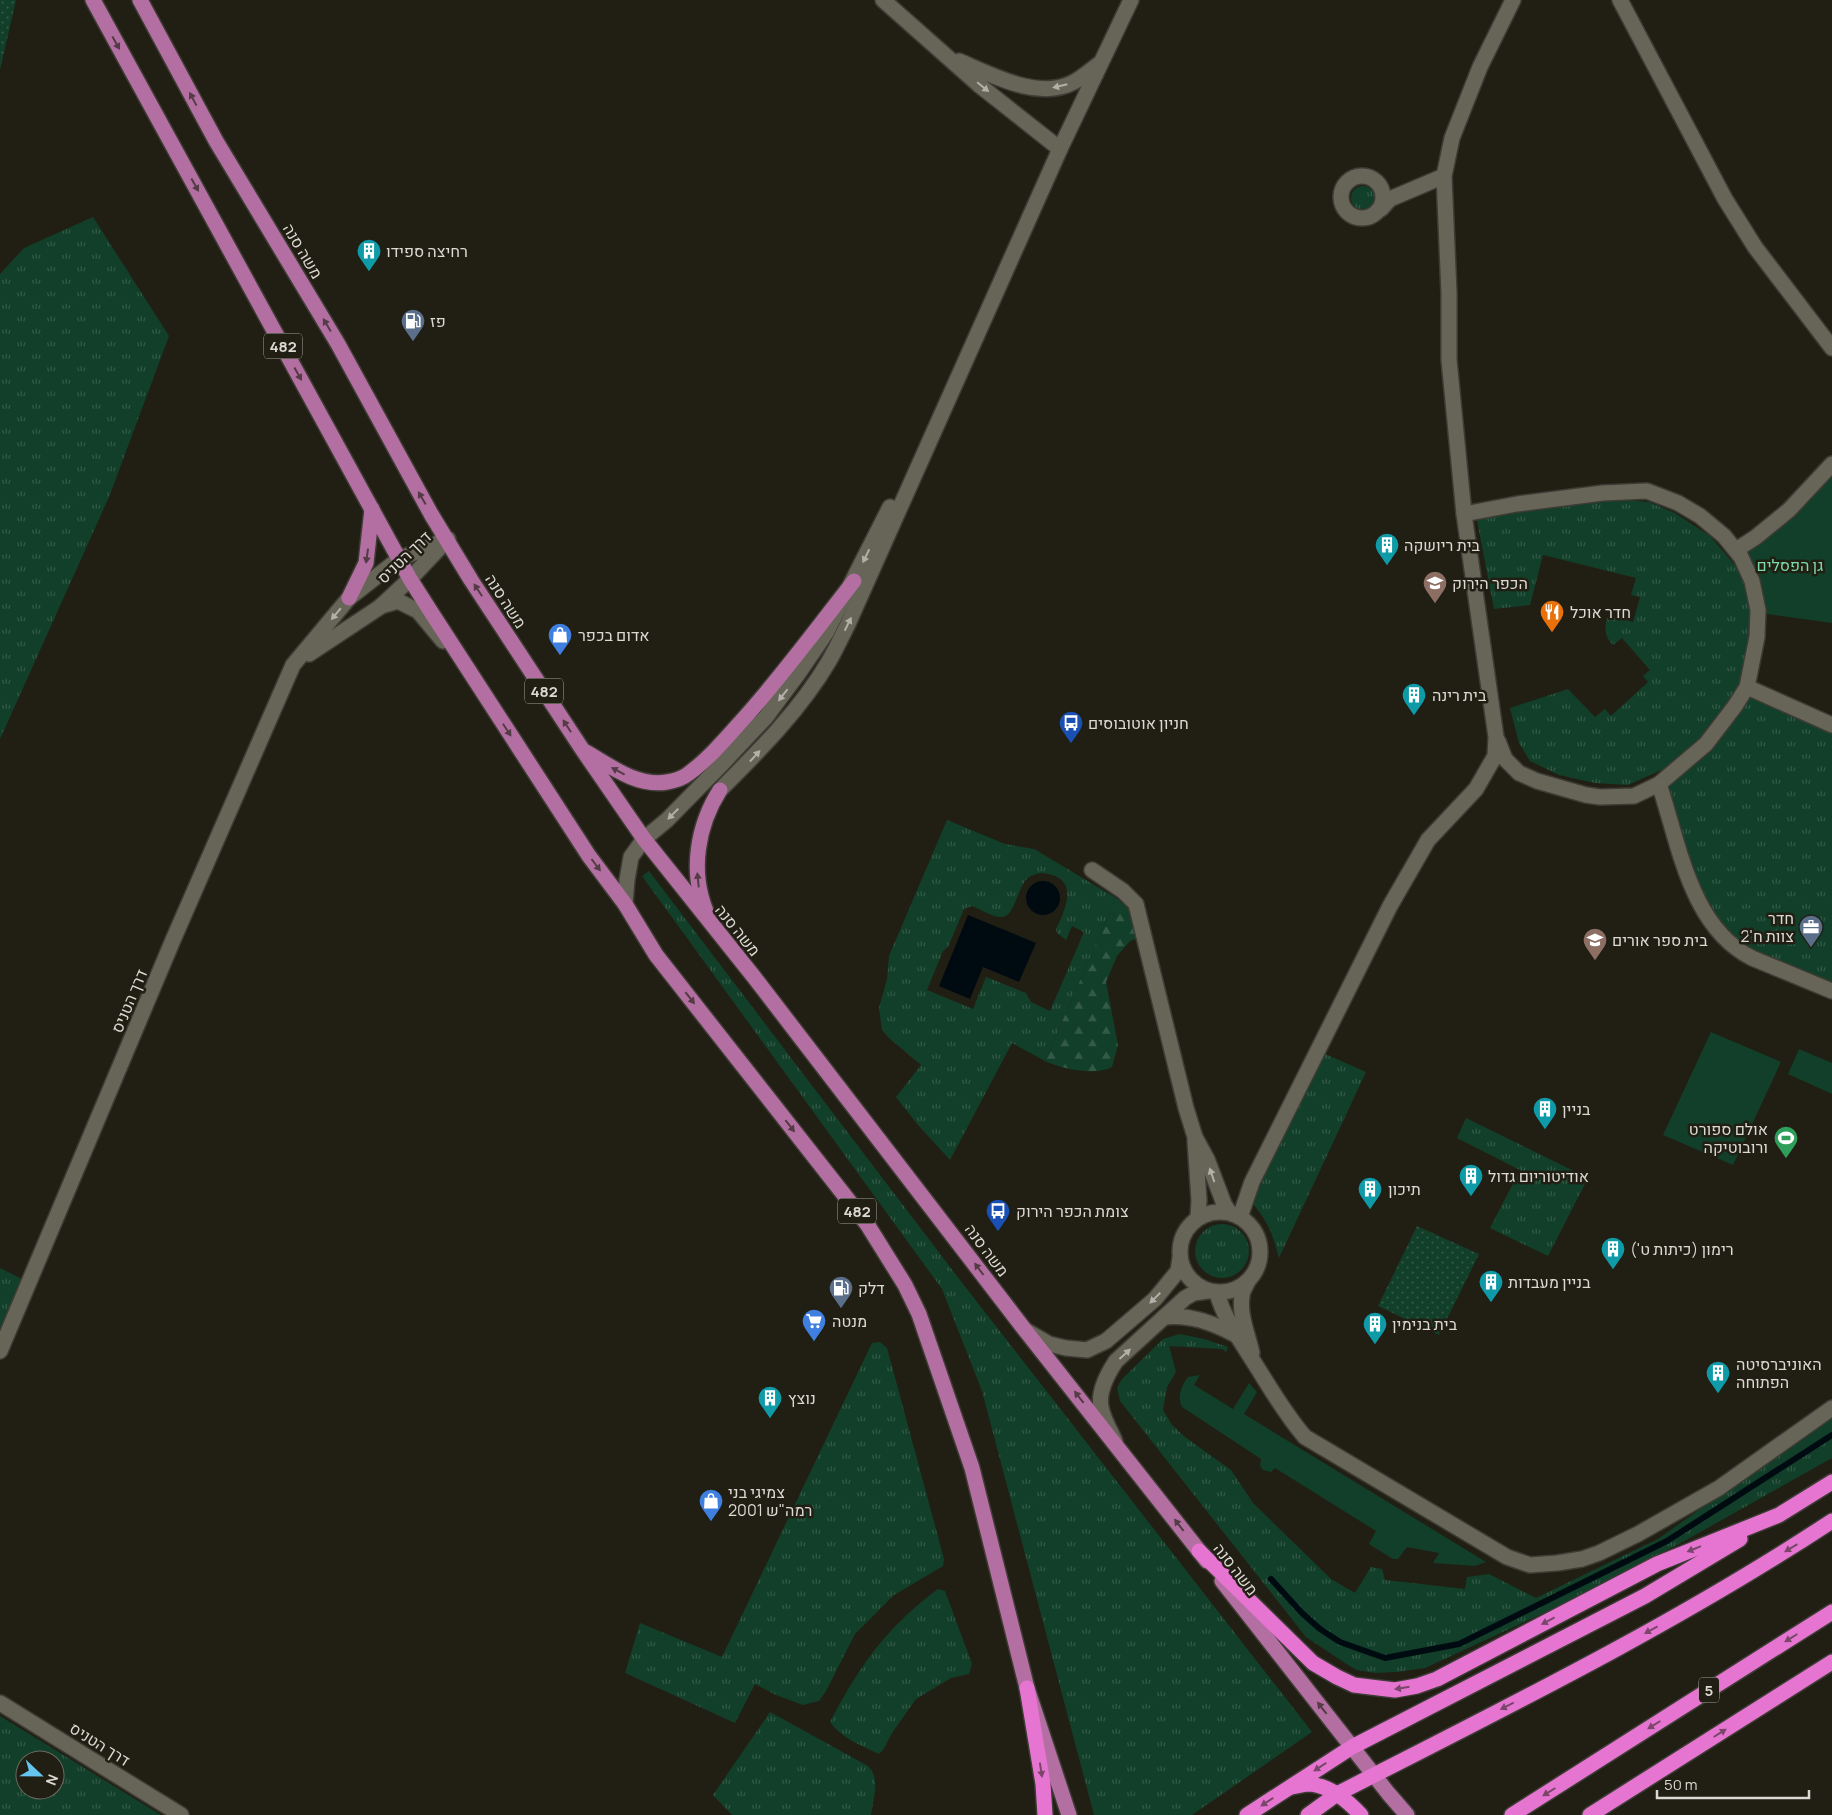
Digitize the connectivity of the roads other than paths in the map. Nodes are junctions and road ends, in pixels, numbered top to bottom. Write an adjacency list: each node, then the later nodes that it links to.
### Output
1 (93, 0): 17 (main road, 482, one-way to 17)
2 (140, 0): 19 (main road, משה סנה / 482, one-way to 2)
3 (883, 0): 7 (street)
4 (1131, 0): 8 (street)
5 (1513, 0): 10 (street)
6 (1620, 0): 14 (street)
7 (946, 55): 8 (street, one-way to 7); 9 (street, one-way to 9)
8 (1102, 62): 9 (street)
9 (1060, 149): 15 (street)
10 (1444, 176): 12 (street); 18 (street)
11 (1378, 182): 12 (street); 13 (street); 13 (street)
12 (1406, 192): 13 (street)
13 (1380, 209)
14 (1832, 348)
15 (940, 421): 23 (street, one-way to 23); 33 (street, one-way to 15)
16 (1832, 464): 20 (street)
17 (372, 509): 21 (main road, 482); 24 (main road, one-way to 24)
18 (1464, 514): 20 (street); 30 (street)
19 (448, 539): 21 (street, דרך הטניס); 22 (street, דרך הטניס); 31 (main road, משה סנה / 482, one-way to 19)
20 (1736, 550): 27 (street)
21 (399, 559): 22 (main road, 482); 24 (street, דרך הטניס)
22 (410, 579): 25 (street, דרך הטניס); 28 (main road, 482)
23 (854, 581): 31 (main road, one-way to 31); 34 (street, one-way to 34)
24 (349, 598): 26 (street, דרך הטניס, one-way to 26)
25 (380, 607): 26 (street, דרך הטניס); 28 (street)
26 (293, 665): 48 (street, דרך הטניס)
27 (1747, 687): 29 (street); 32 (street)
28 (480, 689): 36 (main road, 482, one-way to 36)
29 (1832, 725)
30 (1496, 737): 32 (street); 40 (street)
31 (582, 750): 34 (main road, משה סנה / 482)
32 (1659, 784): 38 (street)
33 (720, 790): 37 (main road, one-way to 33)
34 (644, 839): 36 (street); 37 (main road, משה סנה / 482)
35 (1092, 870): 39 (street)
36 (625, 904): 58 (main road, 482, one-way to 58)
37 (712, 926): 46 (main road, משה סנה / 482, one-way to 37)
38 (1832, 992)
39 (1195, 1137): 40 (street, one-way to 39); 41 (street)
40 (1234, 1215): 41 (street); 43 (street)
41 (1198, 1218): 42 (street)
42 (1180, 1258): 44 (street); 46 (street, one-way to 46)
43 (1248, 1281): 44 (street); 49 (street)
44 (1213, 1292): 45 (street); 47 (street)
45 (1164, 1317): 47 (street); 51 (street, one-way to 45)
46 (1025, 1330): 51 (main road, משה סנה / 482, one-way to 46)
47 (1236, 1335): 49 (street)
48 (0, 1351)
49 (1255, 1364): 50 (street)
50 (1832, 1408)
51 (1116, 1444): 55 (main road, משה סנה / 482, one-way to 51)
52 (1832, 1482): 53 (highway)
53 (1779, 1515): 55 (highway, one-way to 55); 60 (highway)
54 (1832, 1521): 61 (highway, one-way to 61)
55 (1199, 1551): 60 (main road, משה סנה / 482, one-way to 55)
56 (1832, 1612): 71 (highway, 5, one-way to 71)
57 (1832, 1662): 72 (highway, one-way to 57)
58 (1027, 1688): 66 (highway, one-way to 66); 67 (main road, 482)
59 (0, 1703): 65 (street, דרך הטניס)
60 (1352, 1747): 61 (main road, משה סנה / 482); 62 (highway, one-way to 62)
61 (1374, 1775): 63 (highway); 70 (main road, משה סנה / 482)
62 (1288, 1788): 63 (highway); 68 (highway, one-way to 68)
63 (1337, 1794): 64 (highway); 69 (highway)
64 (1357, 1811)
65 (181, 1815)
66 (1045, 1815)
67 (1069, 1815)
68 (1247, 1815)
69 (1308, 1815)
70 (1408, 1815)
71 (1512, 1815)
72 (1590, 1815)

